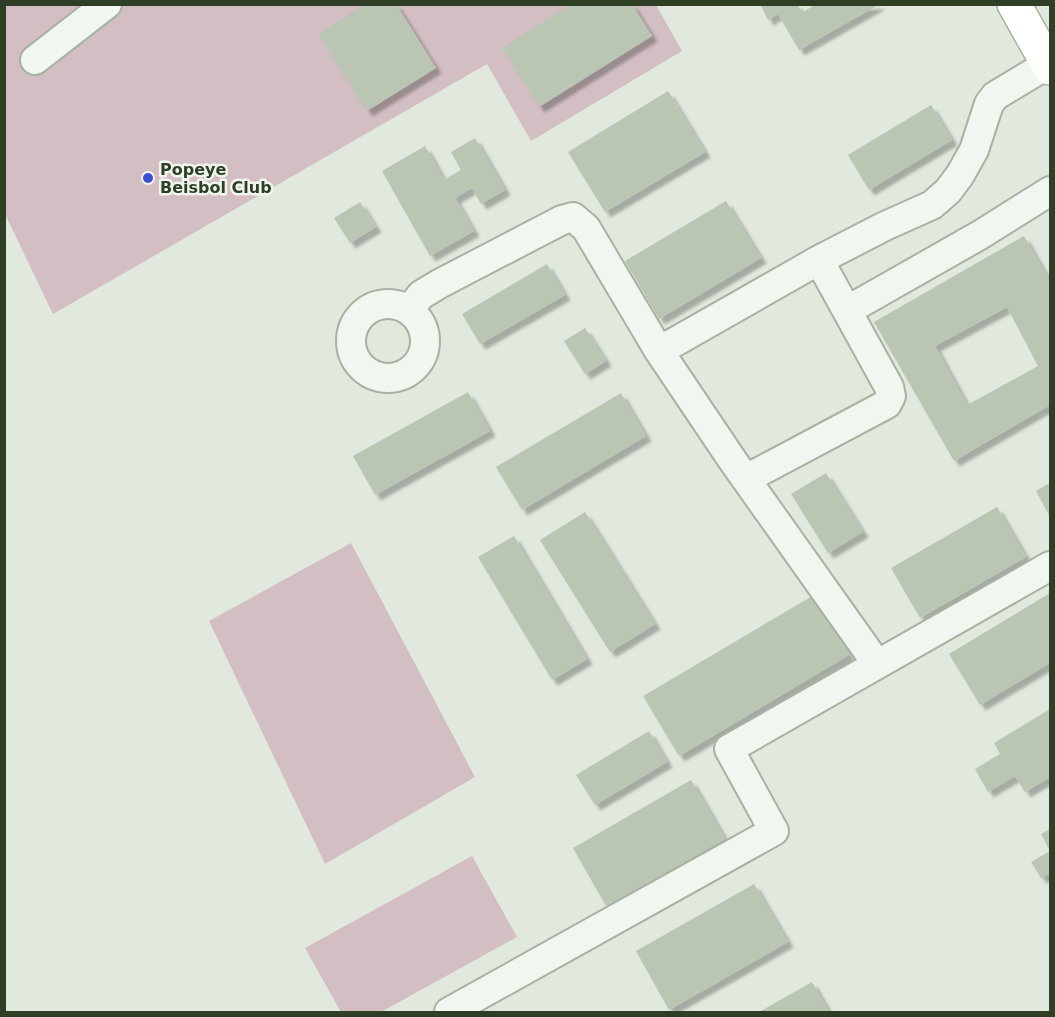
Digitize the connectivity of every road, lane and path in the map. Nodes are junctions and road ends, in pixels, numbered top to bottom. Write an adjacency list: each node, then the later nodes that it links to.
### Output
1 (106, 4): 3 (lane)
2 (1014, 4): 4 (main road)
3 (35, 60)
4 (1049, 66): 6 (lane)
5 (1050, 191): 8 (lane)
6 (819, 260): 8 (lane); 9 (lane)
7 (409, 310): 9 (lane)
8 (848, 310): 10 (lane)
9 (659, 351): 10 (lane)
10 (746, 479): 12 (lane)
11 (1050, 566): 12 (lane)
12 (877, 664): 13 (lane)
13 (449, 1012)

